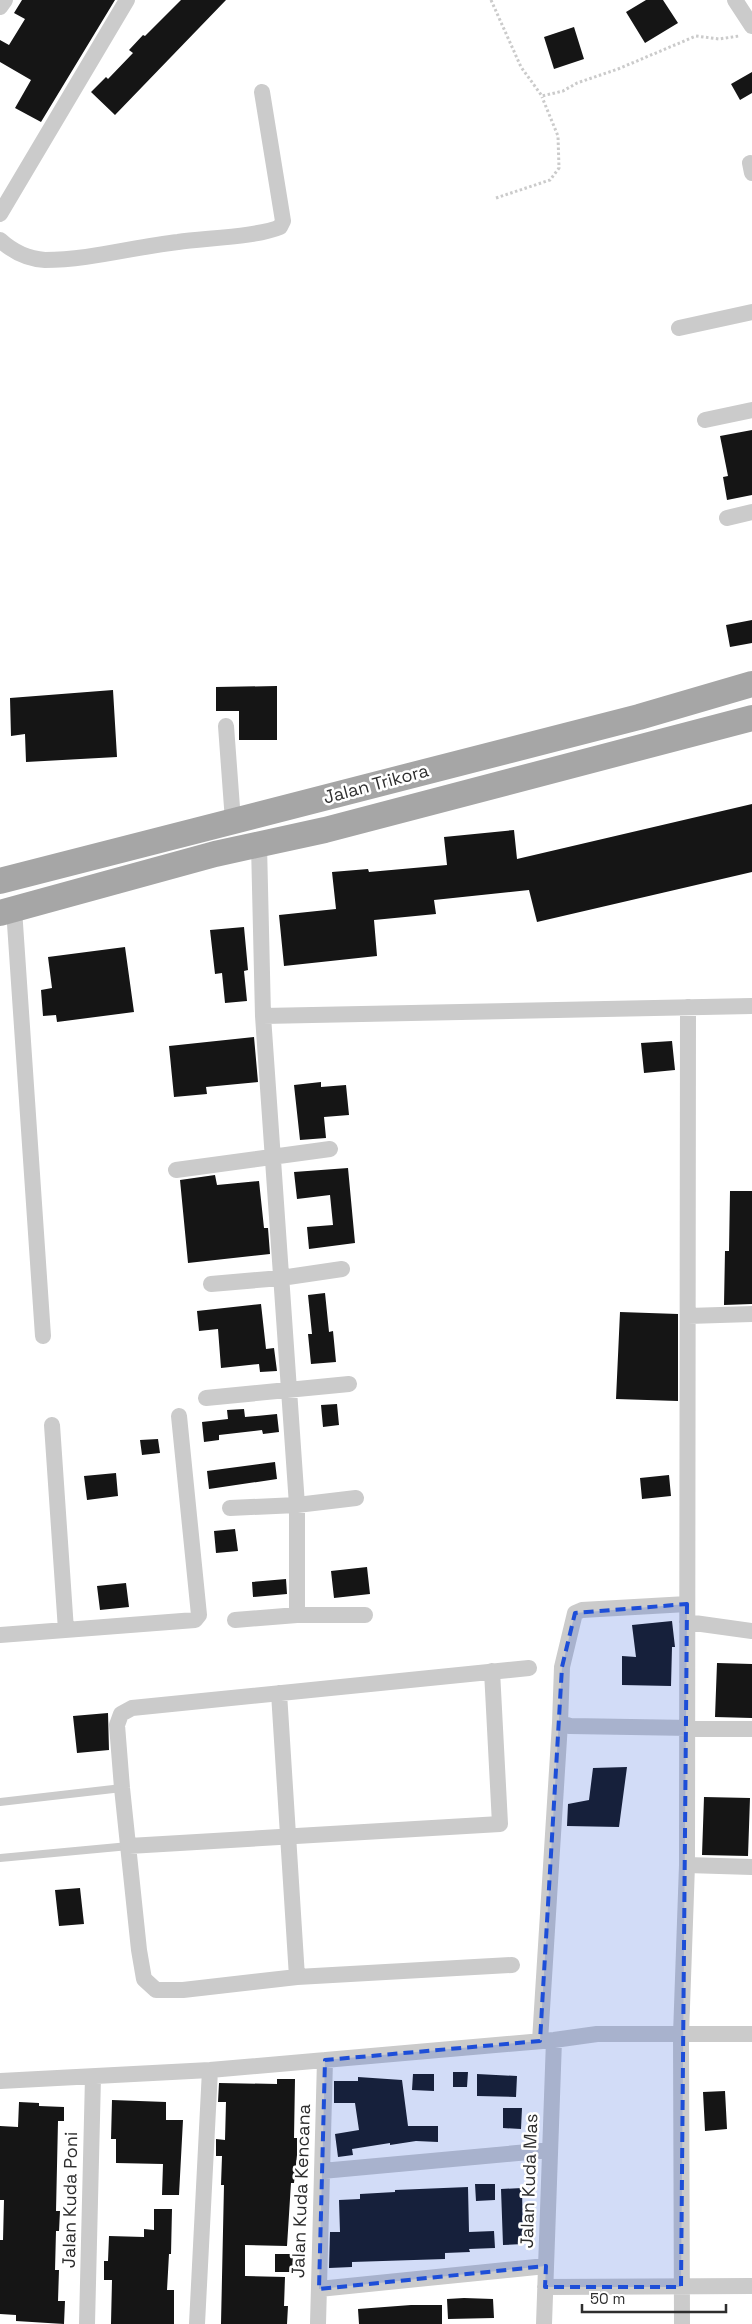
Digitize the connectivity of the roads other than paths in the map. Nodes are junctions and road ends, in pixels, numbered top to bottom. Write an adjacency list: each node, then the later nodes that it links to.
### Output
1 (5, 0): 4 (street)
2 (127, 0): 7 (street)
3 (735, 0): 5 (street)
4 (0, 7)
5 (748, 31)
6 (262, 92): 8 (street)
7 (0, 214)
8 (0, 240)
9 (752, 312): 10 (street)
10 (679, 328)
11 (752, 410): 12 (street)
12 (705, 420)
13 (752, 512): 14 (street)
14 (726, 518)
15 (752, 684): 16 (main road, Jalan Trikora)
16 (696, 700): 19 (main road); 20 (main road, Jalan Trikora)
17 (752, 718): 19 (main road, Jalan Trikora)
18 (226, 726): 20 (street)
19 (711, 728): 21 (main road, Jalan Trikora)
20 (233, 821): 22 (main road, Jalan Trikora)
21 (259, 845): 23 (main road, Jalan Trikora); 26 (street)
22 (0, 881)
23 (7, 911): 35 (street)
24 (752, 1006): 25 (street)
25 (688, 1008): 26 (street); 34 (street)
26 (263, 1016): 28 (street)
27 (330, 1150): 28 (street)
28 (273, 1156): 29 (street); 31 (street)
29 (176, 1170)
30 (342, 1269): 31 (street)
31 (281, 1278): 32 (street); 37 (street)
32 (211, 1284)
33 (752, 1314): 34 (street)
34 (688, 1316): 44 (street)
35 (43, 1336)
36 (349, 1384): 37 (street)
37 (289, 1389): 38 (street); 42 (street)
38 (206, 1398)
39 (179, 1416): 49 (street)
40 (52, 1425): 49 (street)
41 (356, 1498): 42 (street)
42 (297, 1505): 43 (street); 45 (street)
43 (230, 1508)
44 (687, 1604): 48 (street); 55 (street, Jalan Kuda Mas)
45 (297, 1615): 46 (street); 47 (street)
46 (365, 1615)
47 (235, 1620)
48 (687, 1622): 50 (street); 56 (street)
49 (66, 1630): 51 (street)
50 (752, 1631)
51 (0, 1635)
52 (529, 1668): 53 (street)
53 (492, 1671): 54 (street); 60 (street)
54 (279, 1693): 58 (street); 60 (street)
55 (560, 1723): 56 (street); 69 (street, Jalan Kuda Mas)
56 (687, 1728): 57 (street); 63 (street)
57 (752, 1729)
58 (122, 1788): 59 (lane); 61 (street)
59 (0, 1802)
60 (289, 1836): 61 (street); 66 (street)
61 (129, 1846): 62 (lane); 66 (street)
62 (0, 1858)
63 (687, 1865): 64 (street); 68 (street)
64 (752, 1867)
65 (512, 1965): 66 (street)
66 (297, 1977)
67 (752, 2034): 68 (street)
68 (682, 2035): 69 (street); 79 (street)
69 (547, 2040): 70 (street); 74 (street, Jalan Kuda Mas)
70 (325, 2060): 71 (street); 75 (street, Jalan Kuda Kencana)
71 (210, 2070): 72 (street); 82 (street)
72 (93, 2077): 73 (street); 81 (street, Jalan Kuda Poni)
73 (0, 2081)
74 (550, 2150): 75 (street); 76 (street, Jalan Kuda Mas)
75 (322, 2171): 80 (street, Jalan Kuda Kencana)
76 (546, 2266): 78 (street, Jalan Kuda Mas); 80 (street)
77 (752, 2286): 79 (street)
78 (545, 2287): 79 (street); 84 (street, Jalan Kuda Mas)
79 (681, 2287): 85 (street)
80 (319, 2288): 83 (street, Jalan Kuda Kencana)
81 (87, 2324)
82 (197, 2324)
83 (318, 2324)
84 (544, 2324)
85 (682, 2324)

